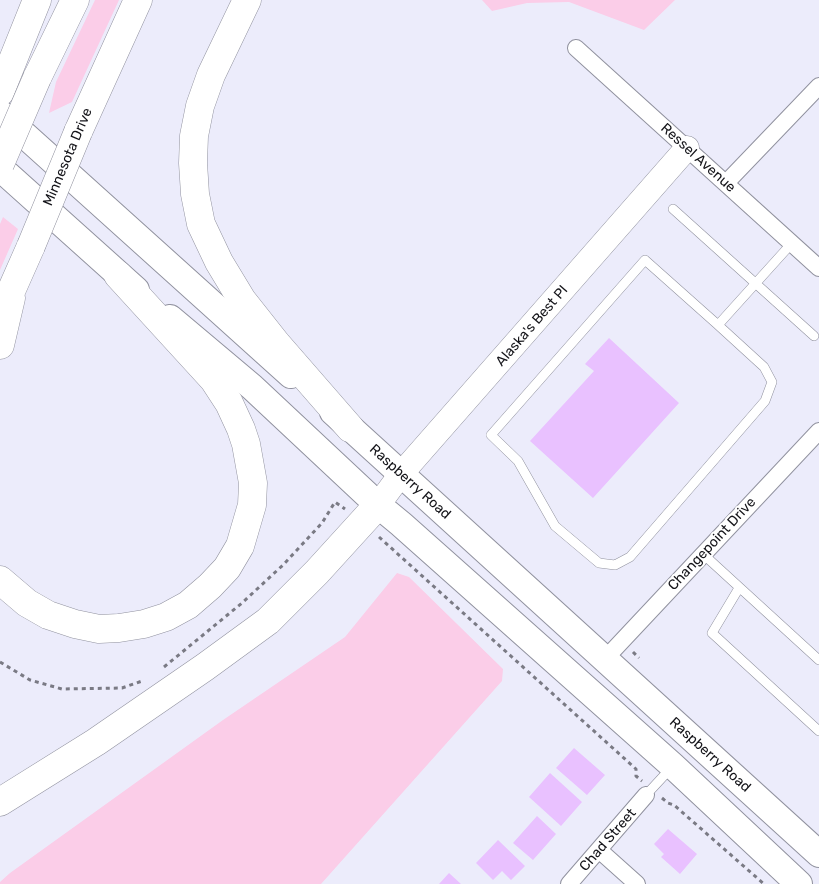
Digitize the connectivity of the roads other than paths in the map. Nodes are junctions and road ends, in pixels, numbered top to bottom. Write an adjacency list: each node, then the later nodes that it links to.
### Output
1 (37, 0): 7 (highway)
2 (75, 0): 10 (highway, bridge)
3 (138, 0): 17 (highway, Minnesota Drive, bridge)
4 (247, 0): 23 (highway)
5 (576, 48): 9 (street, Ressel Avenue)
6 (819, 86): 12 (street)
7 (0, 92)
8 (0, 113): 23 (main road, Raspberry Road)
9 (687, 148): 12 (street, Ressel Avenue); 25 (street, Alaska's Best PI)
10 (0, 164)
11 (0, 168): 16 (main road)
12 (726, 183): 14 (street, Ressel Avenue)
13 (673, 210): 18 (lane)
14 (792, 243): 15 (street, Ressel Avenue); 18 (lane)
15 (819, 268)
16 (118, 275): 26 (main road); 28 (highway)
17 (14, 284): 19 (highway, Minnesota Drive); 22 (highway)
18 (757, 284): 20 (lane); 21 (lane)
19 (0, 316)
20 (718, 325): 20 (lane)
21 (814, 336)
22 (0, 345)
23 (350, 428): 25 (main road, Raspberry Road); 26 (main road)
24 (819, 431): 27 (street, Changepoint Drive)
25 (401, 474): 26 (street, Alaska's Best PI); 30 (main road, Raspberry Road)
26 (378, 505): 33 (main road); 35 (highway)
27 (703, 554): 29 (lane); 30 (street, Changepoint Drive)
28 (0, 580)
29 (739, 588): 31 (lane); 32 (lane)
30 (605, 659): 37 (main road, Raspberry Road)
31 (819, 660)
32 (819, 731)
33 (673, 766): 34 (lane); 40 (main road)
34 (646, 795): 36 (street, Chad Street)
35 (0, 802)
36 (599, 850): 38 (street, Chad Street); 39 (street)
37 (819, 854)
38 (569, 884)
39 (637, 884)
40 (799, 884)

